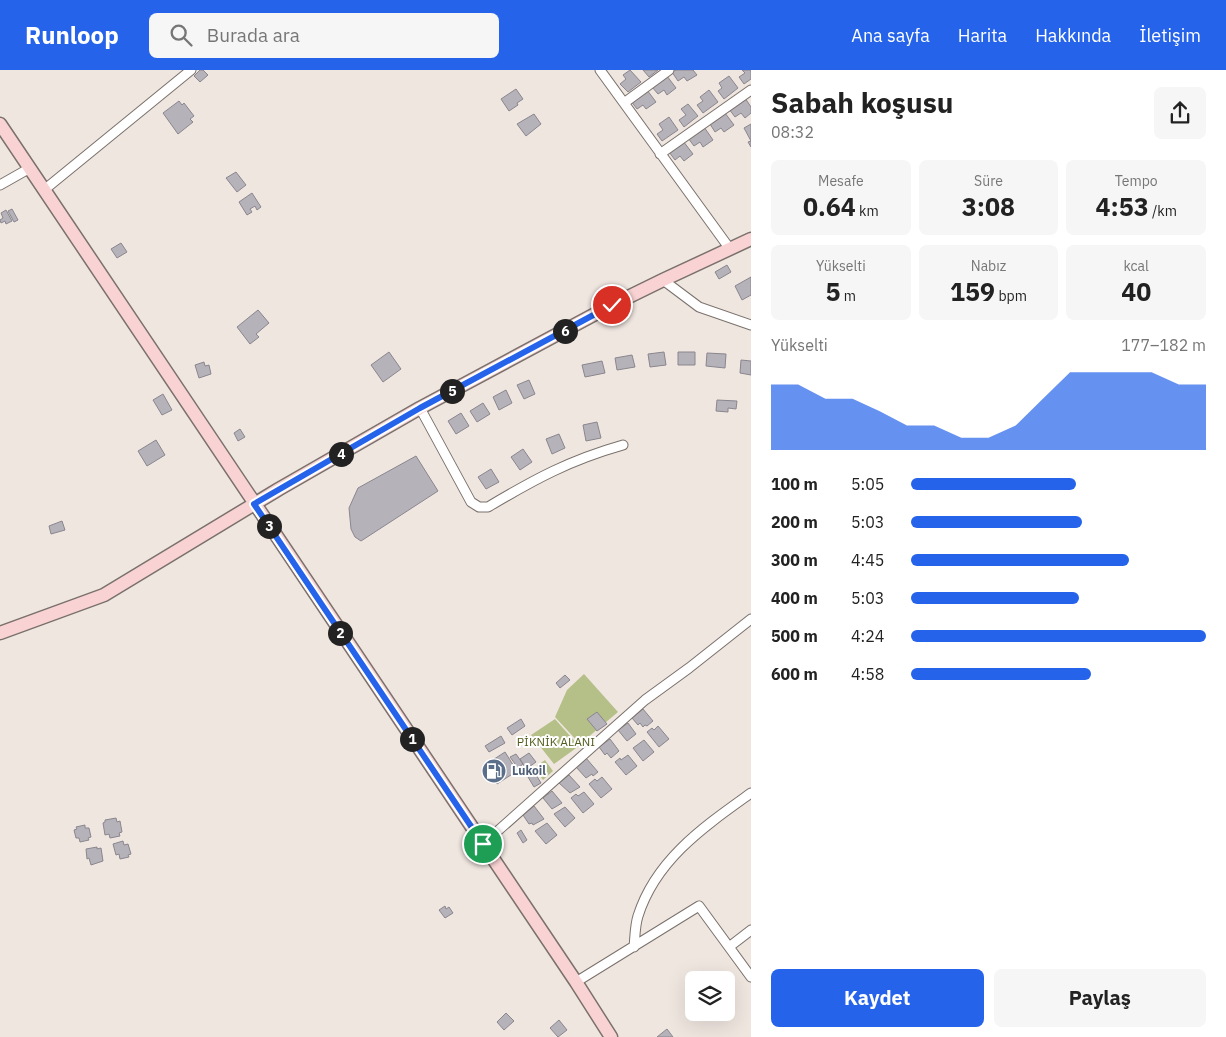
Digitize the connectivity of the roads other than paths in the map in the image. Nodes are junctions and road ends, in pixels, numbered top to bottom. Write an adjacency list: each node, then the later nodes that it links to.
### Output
1 (612, 70): 4 (street)
2 (670, 70): 6 (street)
3 (186, 71): 11 (street)
4 (602, 73): 6 (street)
5 (751, 90): 8 (street)
6 (624, 103): 8 (street)
7 (0, 124): 9 (main road)
8 (660, 154): 13 (street)
9 (30, 168): 10 (street); 11 (main road)
10 (0, 185)
11 (44, 190): 18 (main road)
12 (751, 240): 13 (main road)
13 (730, 249): 14 (main road)
14 (663, 280): 15 (street); 16 (main road)
15 (751, 325)
16 (420, 408): 17 (street); 18 (main road)
17 (623, 445)
18 (254, 504): 20 (main road); 22 (main road)
19 (751, 619): 22 (street)
20 (0, 633)
21 (751, 793): 24 (street)
22 (483, 844): 27 (main road)
23 (751, 930): 25 (street)
24 (634, 947): 25 (street); 27 (street)
25 (730, 947): 26 (street)
26 (751, 977)
27 (576, 982): 28 (main road)
28 (611, 1037)

